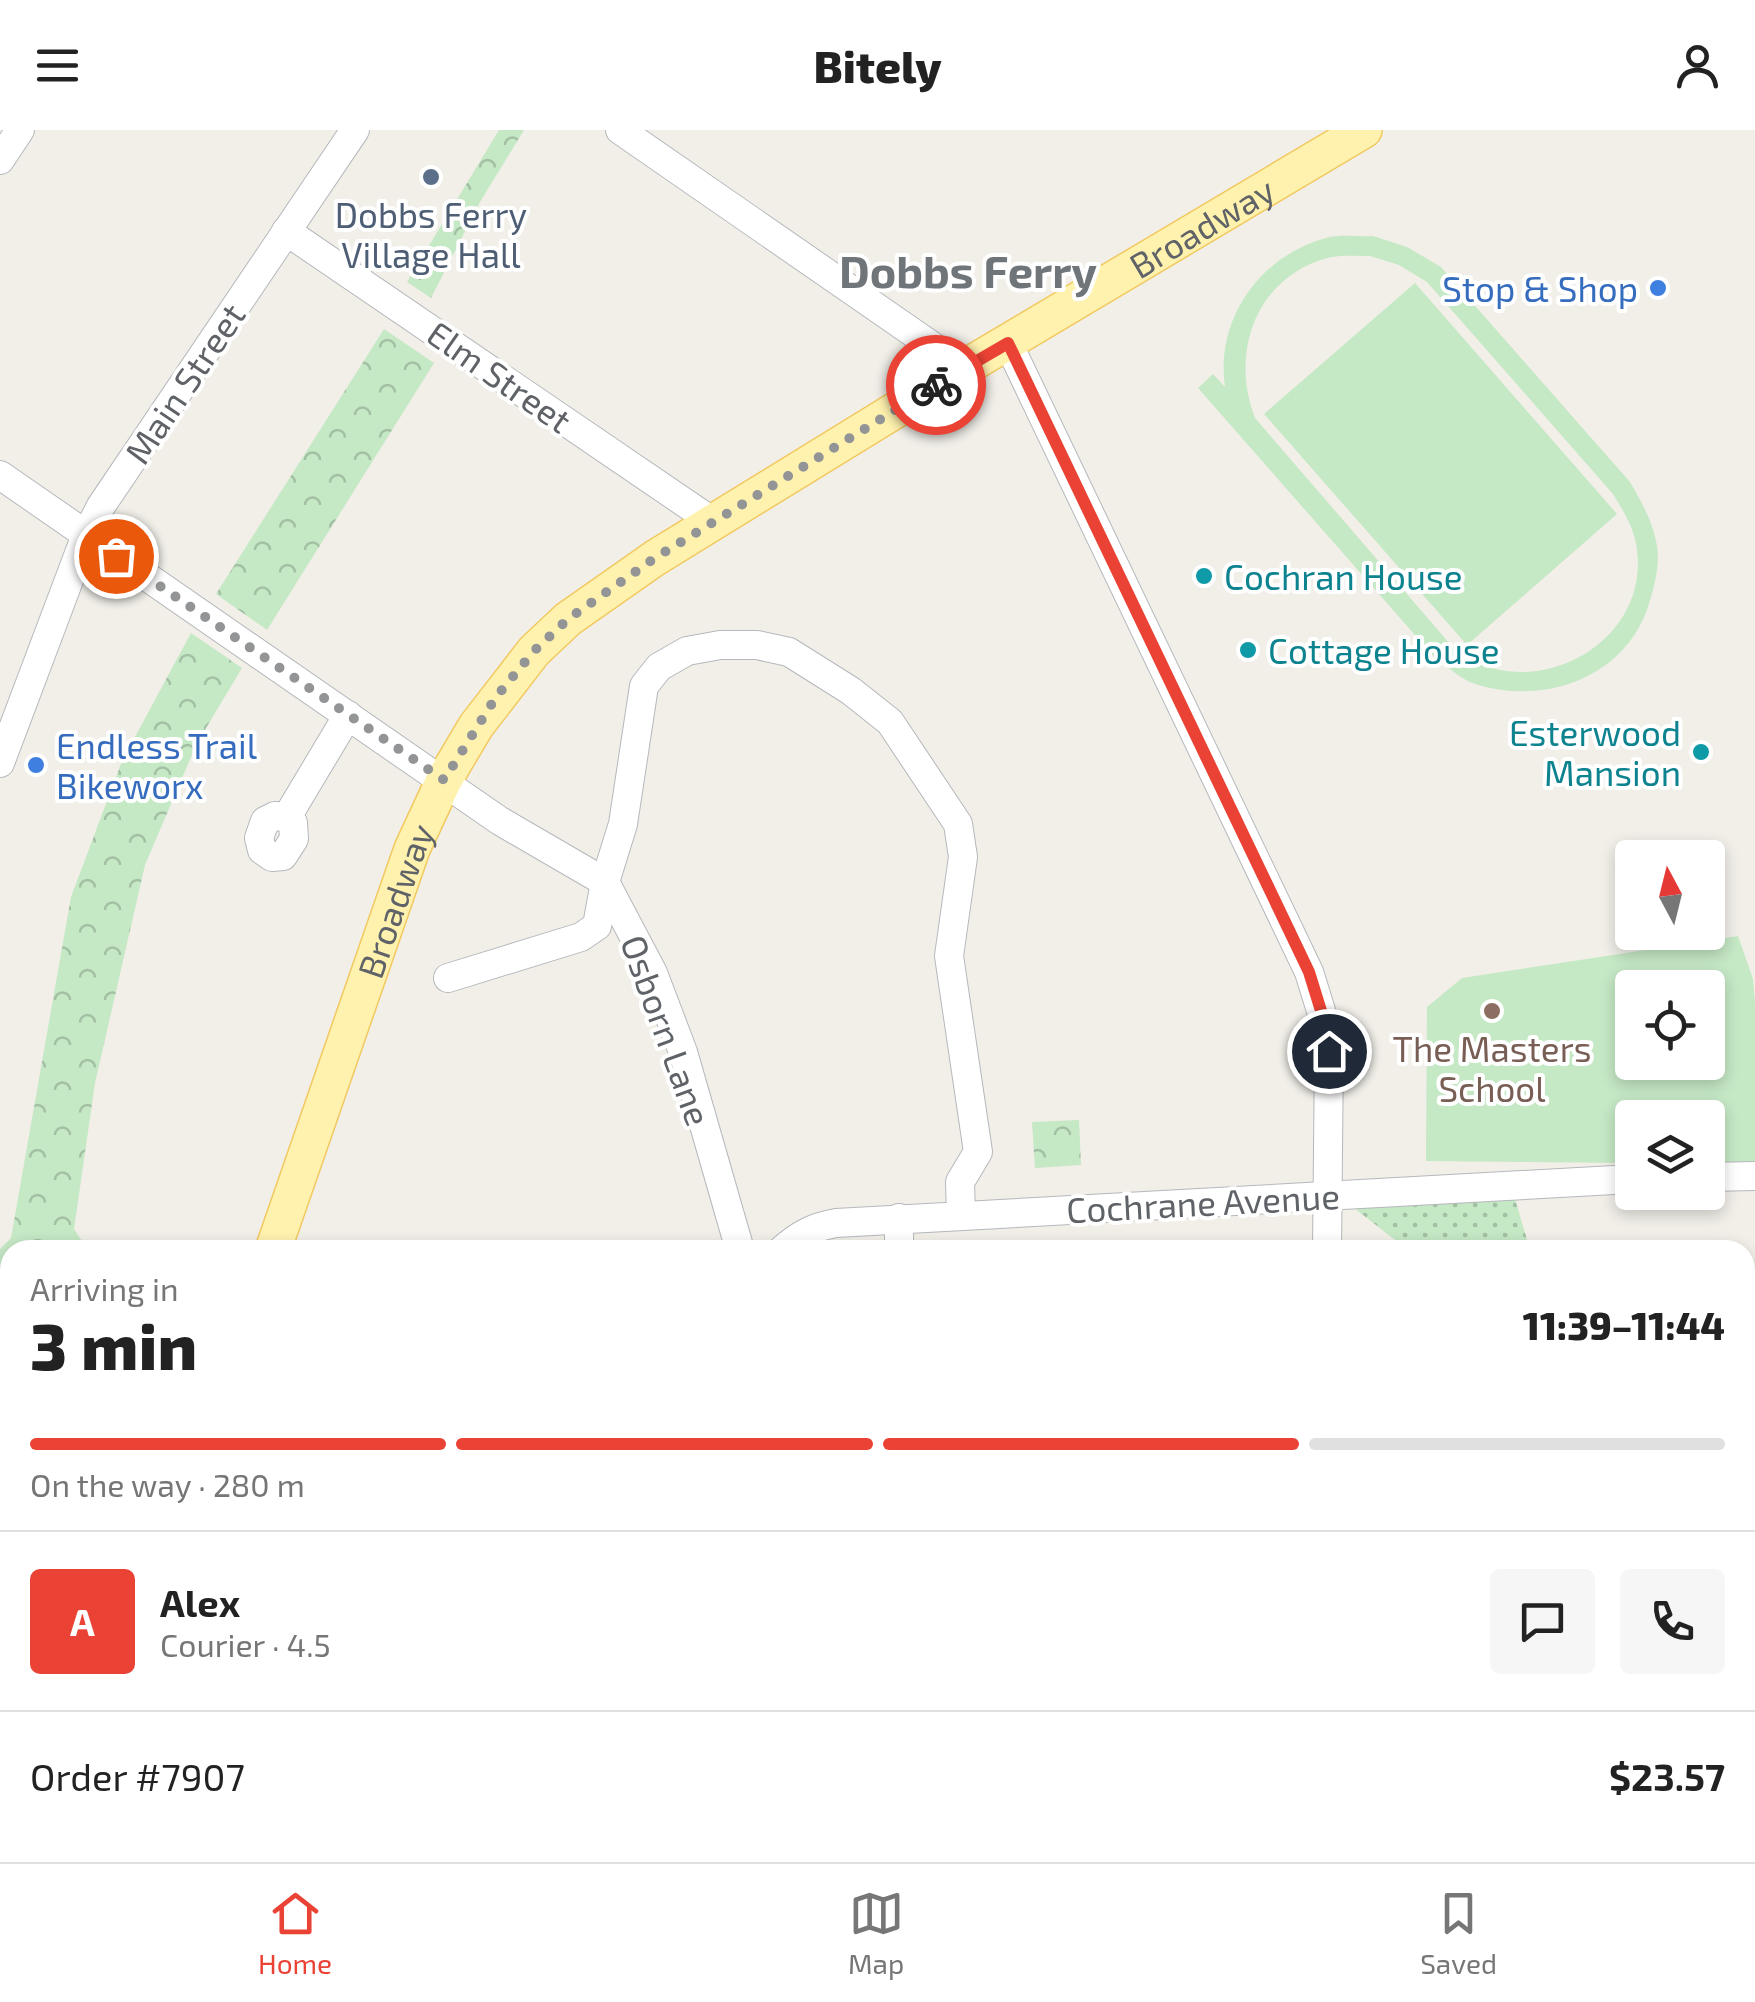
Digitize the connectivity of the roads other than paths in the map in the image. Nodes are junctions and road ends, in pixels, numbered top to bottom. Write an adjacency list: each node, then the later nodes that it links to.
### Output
1 (20, 130): 5 (street)
2 (355, 130): 6 (street, Main Street)
3 (620, 130): 8 (street)
4 (1364, 130): 7 (main road, Broadway)
5 (0, 160)
6 (286, 231): 10 (street, Elm Street); 11 (street, Main Street)
7 (1008, 343): 8 (main road, Broadway); 21 (street)
8 (964, 368): 10 (main road, Broadway)
9 (0, 475): 11 (street)
10 (713, 522): 14 (main road, Broadway)
11 (86, 536): 12 (street); 13 (street, Main Street)
12 (348, 715): 14 (street); 15 (street)
13 (0, 764)
14 (444, 780): 16 (street); 24 (main road, Broadway)
15 (287, 817)
16 (606, 882): 17 (street); 22 (street); 25 (street, Osborn Lane)
17 (448, 978)
18 (1755, 1176): 19 (street)
19 (1725, 1177)
20 (1615, 1181): 21 (street, Cochrane Avenue)
21 (1328, 1196): 22 (street, Cochrane Avenue); 28 (street)
22 (961, 1215): 23 (street, Cochrane Avenue)
23 (899, 1218): 26 (street, Cochrane Avenue); 27 (street)
24 (276, 1240)
25 (737, 1240)
26 (793, 1240)
27 (900, 1240)
28 (1327, 1240)

